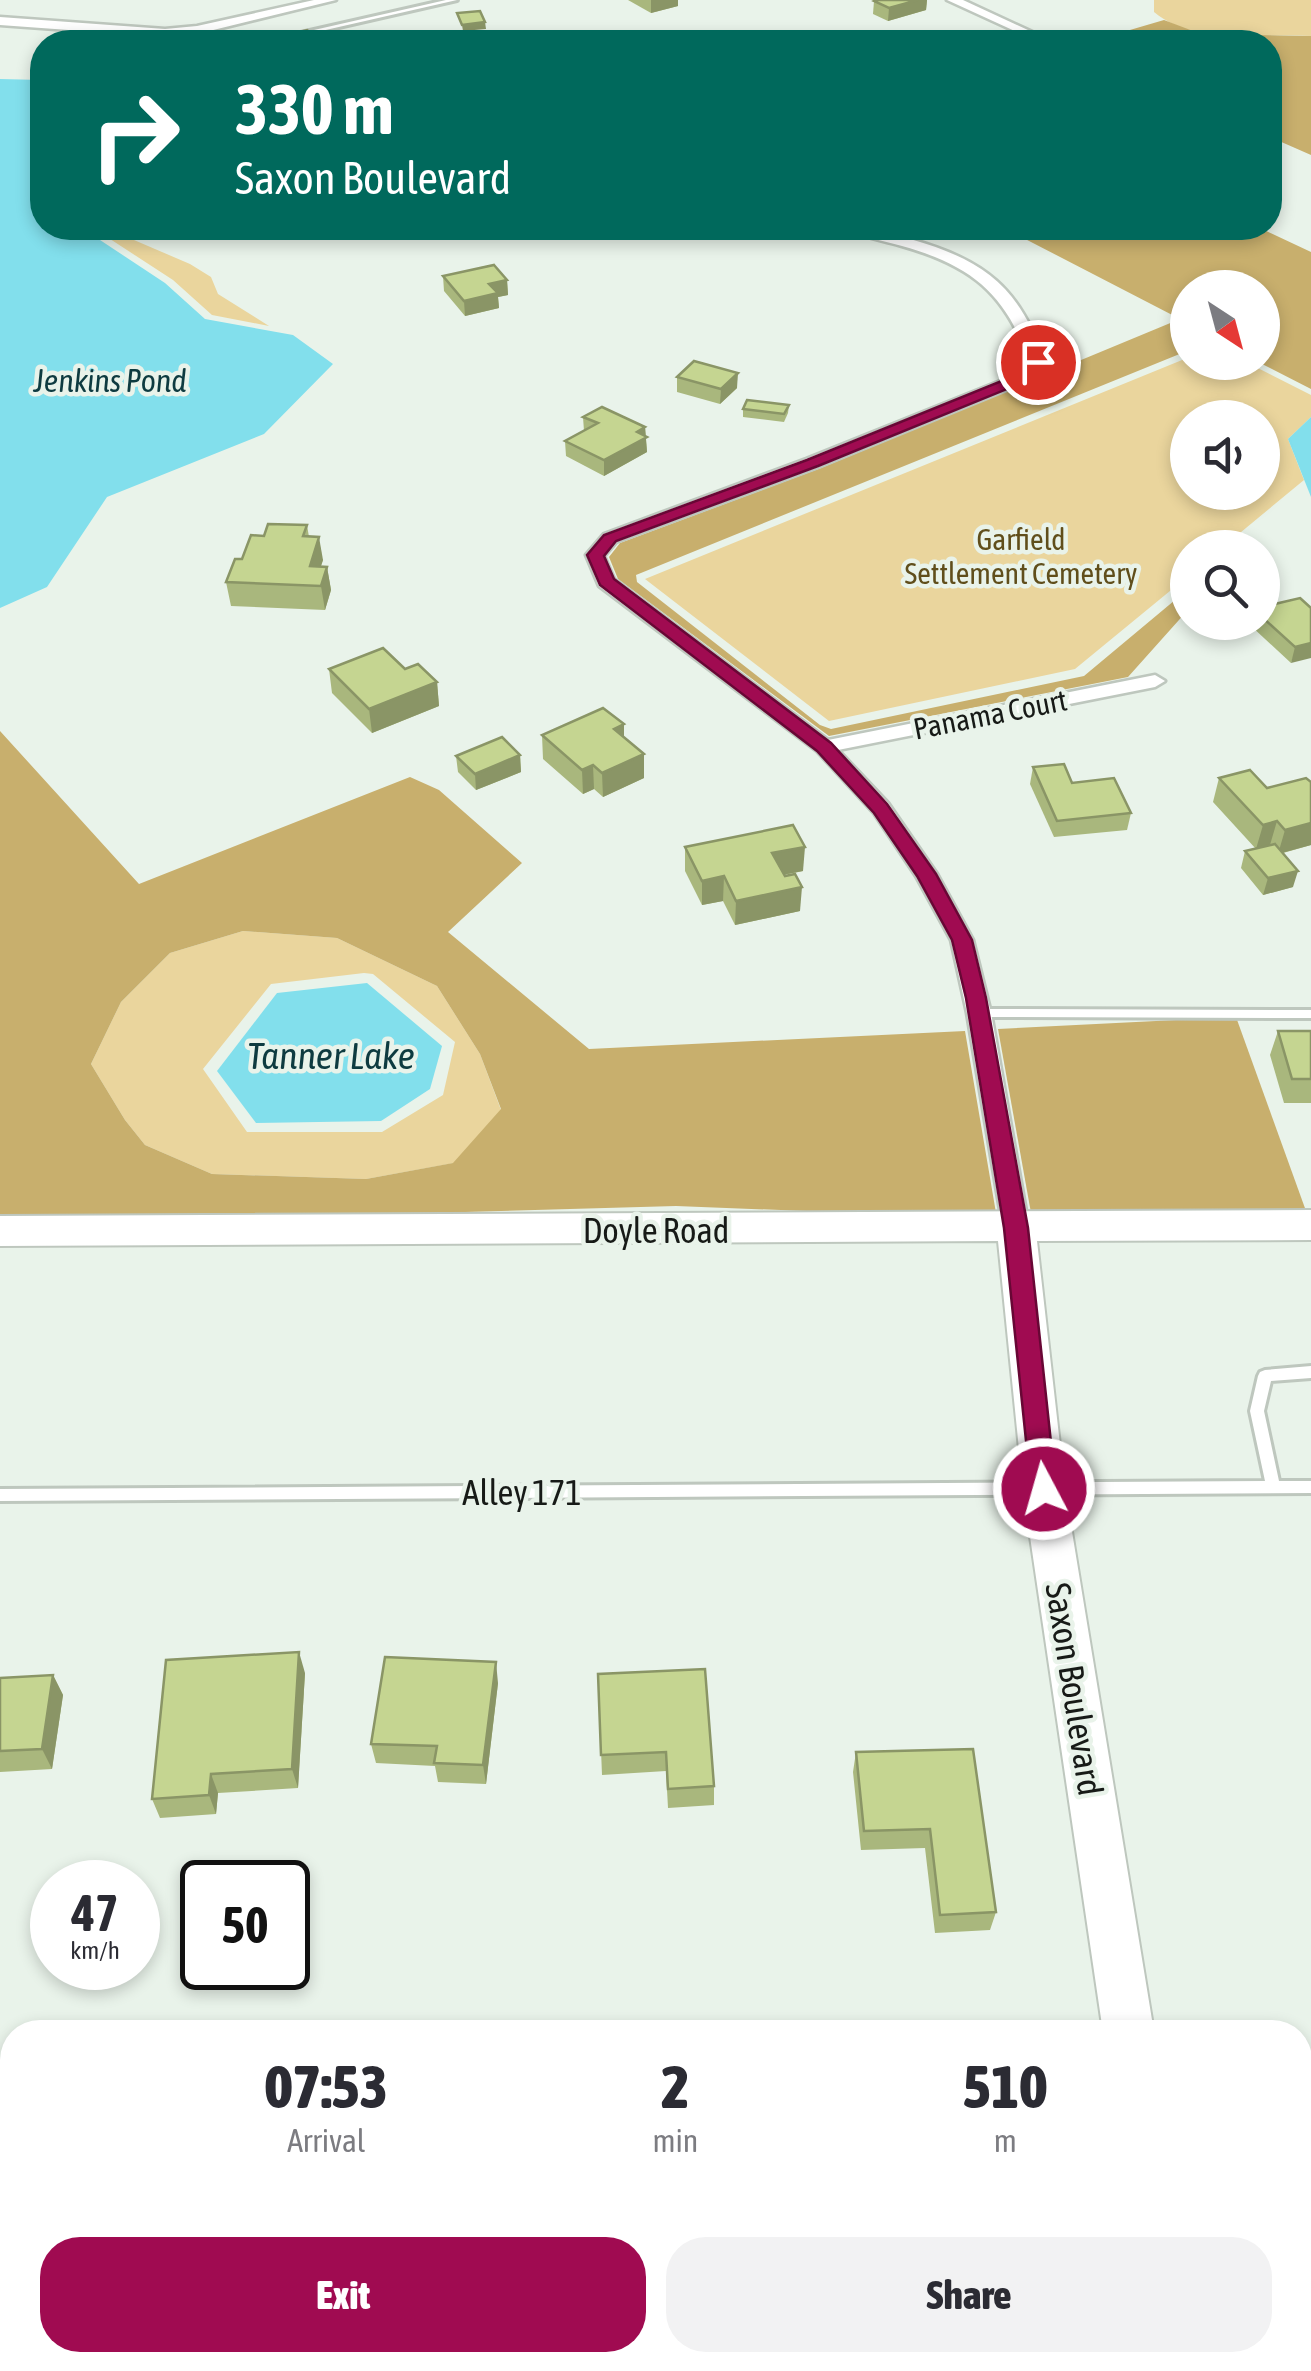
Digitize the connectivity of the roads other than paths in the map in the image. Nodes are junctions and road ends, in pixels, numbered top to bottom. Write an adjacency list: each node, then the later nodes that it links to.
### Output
1 (330, 0): 6 (street)
2 (454, 0): 7 (lane)
3 (953, 0): 8 (street)
4 (0, 21): 5 (street)
5 (124, 30)
6 (197, 30)
7 (317, 30)
8 (1021, 30)
9 (898, 240): 11 (street, Saxon Boulevard)
10 (1155, 681): 11 (street, Panama Court)
11 (824, 747): 12 (street, Saxon Boulevard)
12 (979, 1013): 13 (lane); 15 (street, Saxon Boulevard)
13 (1311, 1014)
14 (1311, 1225): 15 (main road, Doyle Road)
15 (1016, 1228): 16 (main road, Doyle Road); 20 (main road, Saxon Boulevard)
16 (0, 1230)
17 (1311, 1372): 18 (lane)
18 (1274, 1487): 19 (lane, Alley 171); 20 (lane, Alley 171)
19 (1311, 1487)
20 (1044, 1489): 21 (lane, Alley 171); 22 (main road, Saxon Boulevard)
21 (0, 1495)
22 (1127, 2020)

